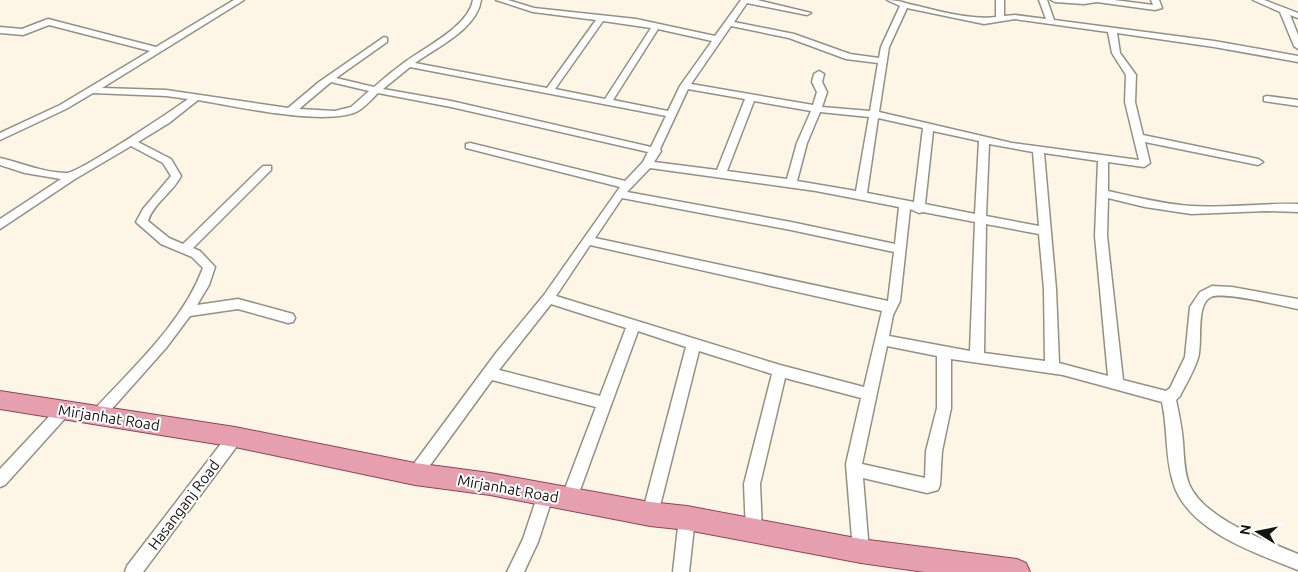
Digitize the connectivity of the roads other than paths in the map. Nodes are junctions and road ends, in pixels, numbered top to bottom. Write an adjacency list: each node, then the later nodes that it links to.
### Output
1 (240, 0): 25 (street)
2 (477, 0): 28 (street)
3 (500, 0): 15 (street)
4 (746, 0): 13 (street); 18 (street)
5 (891, 0): 11 (street)
6 (1000, 0): 16 (street)
7 (1043, 0): 17 (street)
8 (1056, 0): 9 (street)
9 (1155, 0)
10 (1257, 0): 12 (street)
11 (904, 6): 16 (street); 27 (street)
12 (1282, 9): 14 (street); 24 (street)
13 (808, 13)
14 (1298, 16)
15 (600, 18): 19 (street); 34 (street)
16 (1000, 19): 17 (street)
17 (1051, 22): 21 (street)
18 (729, 23): 22 (street); 27 (street)
19 (656, 26): 22 (street); 38 (street)
20 (0, 30): 25 (street)
21 (1112, 30): 26 (street); 46 (street)
22 (716, 39): 31 (street)
23 (384, 40): 30 (street)
24 (1298, 46)
25 (156, 50): 32 (street)
26 (1298, 59)
27 (883, 61): 43 (street)
28 (407, 64): 33 (street); 34 (street)
29 (819, 74): 40 (street)
30 (330, 79): 33 (street); 41 (street)
31 (685, 86): 36 (street); 42 (street)
32 (92, 90): 35 (street); 45 (street)
33 (376, 90): 41 (street); 51 (street)
34 (549, 91): 38 (street)
35 (195, 98): 41 (street); 48 (street)
36 (750, 98): 40 (street); 57 (street)
37 (1267, 99): 39 (street)
38 (608, 103): 42 (street)
39 (1298, 103)
40 (816, 109): 43 (street); 59 (street)
41 (290, 111)
42 (670, 114): 51 (street)
43 (874, 115): 44 (street); 63 (street)
44 (928, 128): 47 (street); 65 (street)
45 (0, 137)
46 (1138, 137): 52 (street); 54 (street)
47 (984, 140): 50 (street); 67 (street)
48 (130, 142): 58 (street); 71 (street)
49 (470, 146): 60 (street)
50 (1038, 150): 52 (street); 69 (street)
51 (656, 151): 55 (street)
52 (1103, 160): 61 (street)
53 (0, 161): 58 (street)
54 (1258, 162)
55 (648, 164): 57 (street); 60 (street)
56 (267, 168): 71 (street)
57 (721, 173): 59 (street)
58 (71, 177): 68 (street)
59 (791, 183): 63 (street)
60 (628, 184): 62 (street)
61 (1102, 193): 66 (street); 86 (street)
62 (618, 194): 70 (street); 72 (street)
63 (861, 196): 64 (street)
64 (904, 205): 65 (street); 72 (street)
65 (919, 208): 67 (street)
66 (1298, 208)
67 (980, 218): 69 (street); 82 (street)
68 (0, 224)
69 (1043, 231): 83 (street)
70 (587, 240): 73 (street); 75 (street)
71 (186, 248): 76 (street)
72 (899, 249): 75 (street)
73 (548, 298): 78 (street); 85 (street)
74 (1298, 304): 88 (street)
75 (890, 308): 79 (street)
76 (187, 312): 77 (street); 92 (street)
77 (288, 318)
78 (633, 326): 80 (street); 90 (street)
79 (881, 340): 81 (street); 87 (street)
80 (694, 343): 84 (street); 99 (street)
81 (944, 352): 82 (street); 94 (street)
82 (978, 358): 83 (street)
83 (1052, 367): 86 (street)
84 (780, 372): 87 (street); 101 (street)
85 (489, 374): 90 (street); 95 (street)
86 (1116, 383): 88 (street)
87 (869, 394): 94 (street)
88 (1168, 398): 103 (street)
89 (0, 400): 91 (main road, Mirjanhat Road)
90 (605, 404): 98 (street)
91 (63, 411): 92 (main road, Mirjanhat Road); 96 (street)
92 (97, 416): 93 (main road, Mirjanhat Road)
93 (235, 437): 95 (main road, Mirjanhat Road); 104 (street, Hasanganj Road)
94 (854, 469): 102 (street)
95 (415, 474): 97 (main road, Mirjanhat Road)
96 (0, 480)
97 (545, 496): 98 (main road, Mirjanhat Road); 105 (street)
98 (569, 499): 99 (main road, Mirjanhat Road)
99 (650, 514): 100 (main road, Mirjanhat Road)
100 (687, 518): 101 (main road, Mirjanhat Road); 106 (street)
101 (754, 531): 102 (main road, Mirjanhat Road)
102 (861, 551): 107 (main road, Mirjanhat Road)
103 (1298, 562)
104 (133, 572)
105 (515, 572)
106 (680, 572)
107 (1017, 572)

